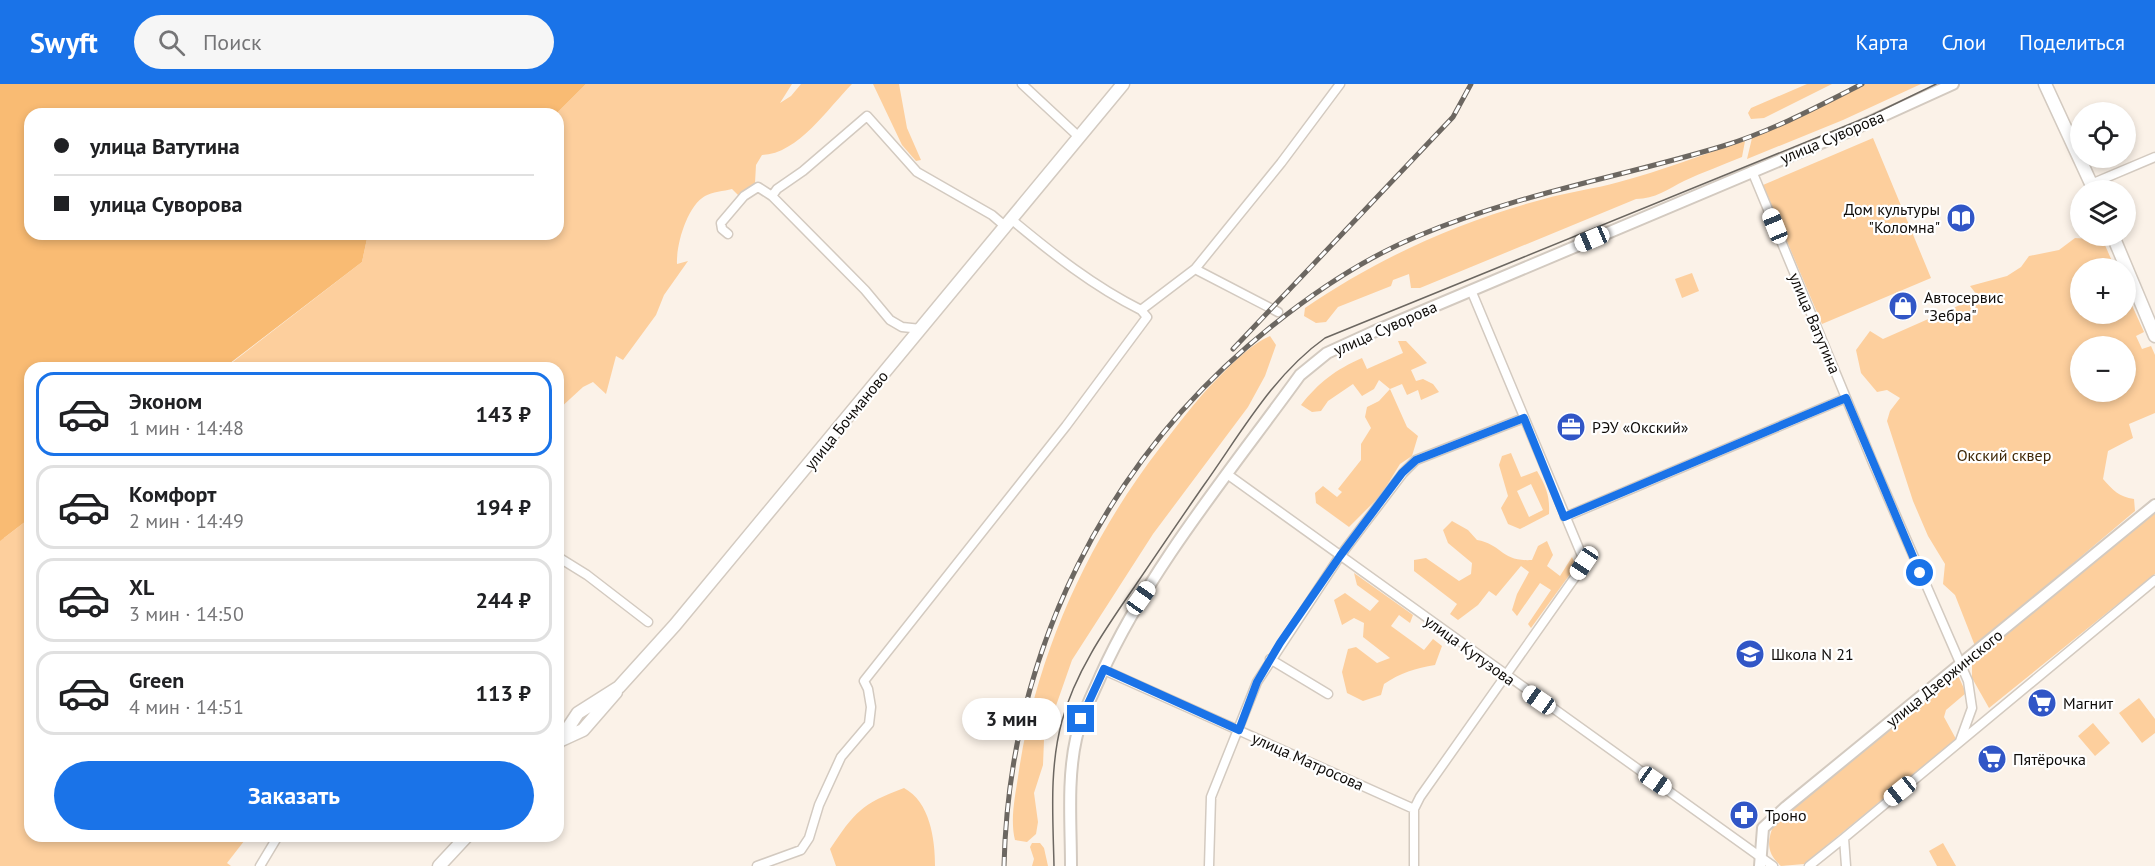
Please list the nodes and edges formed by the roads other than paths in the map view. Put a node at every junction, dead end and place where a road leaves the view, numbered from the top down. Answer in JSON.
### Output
{"nodes":[{"id":1,"x":1022,"y":84,"type":"edge"},
{"id":2,"x":1123,"y":84,"type":"edge"},
{"id":3,"x":1341,"y":84,"type":"edge"},
{"id":4,"x":1953,"y":84,"type":"edge"},
{"id":5,"x":2045,"y":84,"type":"edge"},
{"id":6,"x":1079,"y":137,"type":"junction"},
{"id":7,"x":2155,"y":157,"type":"edge"},
{"id":8,"x":1752,"y":171,"type":"junction"},
{"id":9,"x":2089,"y":180,"type":"edge"},
{"id":10,"x":2107,"y":180,"type":"edge"},
{"id":11,"x":772,"y":196,"type":"junction"},
{"id":12,"x":1009,"y":224,"type":"junction"},
{"id":13,"x":728,"y":234,"type":"dead end"},
{"id":14,"x":2117,"y":246,"type":"edge"},
{"id":15,"x":1195,"y":269,"type":"junction"},
{"id":16,"x":1471,"y":290,"type":"junction"},
{"id":17,"x":1141,"y":310,"type":"junction"},
{"id":18,"x":1278,"y":312,"type":"dead end"},
{"id":19,"x":921,"y":328,"type":"junction"},
{"id":20,"x":2155,"y":336,"type":"edge"},
{"id":21,"x":1846,"y":398,"type":"junction"},
{"id":22,"x":1524,"y":418,"type":"junction"},
{"id":23,"x":1227,"y":474,"type":"junction"},
{"id":24,"x":2155,"y":505,"type":"edge"},
{"id":25,"x":1564,"y":517,"type":"junction"},
{"id":26,"x":1340,"y":556,"type":"junction"},
{"id":27,"x":564,"y":561,"type":"edge"},
{"id":28,"x":2155,"y":580,"type":"edge"},
{"id":29,"x":648,"y":622,"type":"dead end"},
{"id":30,"x":1270,"y":660,"type":"junction"},
{"id":31,"x":1960,"y":666,"type":"junction"},
{"id":32,"x":1104,"y":669,"type":"junction"},
{"id":33,"x":1506,"y":677,"type":"junction"},
{"id":34,"x":1328,"y":694,"type":"dead end"},
{"id":35,"x":1239,"y":730,"type":"junction"},
{"id":36,"x":564,"y":738,"type":"edge"},
{"id":37,"x":1960,"y":741,"type":"junction"},
{"id":38,"x":1414,"y":809,"type":"junction"},
{"id":39,"x":1844,"y":838,"type":"junction"},
{"id":40,"x":274,"y":842,"type":"edge"},
{"id":41,"x":462,"y":842,"type":"edge"},
{"id":42,"x":1760,"y":860,"type":"edge"},
{"id":43,"x":260,"y":866,"type":"edge"},
{"id":44,"x":439,"y":866,"type":"edge"},
{"id":45,"x":757,"y":866,"type":"edge"},
{"id":46,"x":1071,"y":866,"type":"edge"},
{"id":47,"x":1209,"y":866,"type":"edge"},
{"id":48,"x":1414,"y":866,"type":"edge"},
{"id":49,"x":1773,"y":866,"type":"edge"},
{"id":50,"x":1809,"y":866,"type":"edge"},
{"id":51,"x":1846,"y":866,"type":"edge"}],
"edges":[{"from":1,"to":6,"type":"street"},
{"from":2,"to":6,"type":"main road","name":"улица Бочманово"},
{"from":3,"to":15,"type":"street"},
{"from":4,"to":8,"type":"street","name":"улица Суворова"},
{"from":5,"to":9,"type":"main road"},
{"from":6,"to":12,"type":"main road","name":"улица Бочманово"},
{"from":7,"to":10,"type":"street"},
{"from":8,"to":16,"type":"street","name":"улица Суворова"},
{"from":8,"to":21,"type":"street","name":"улица Ватутина"},
{"from":11,"to":12,"type":"street"},
{"from":11,"to":13,"type":"street"},
{"from":11,"to":19,"type":"street"},
{"from":12,"to":17,"type":"street"},
{"from":12,"to":19,"type":"main road","name":"улица Бочманово"},
{"from":14,"to":20,"type":"main road"},
{"from":15,"to":17,"type":"street"},
{"from":15,"to":18,"type":"street"},
{"from":16,"to":22,"type":"street"},
{"from":16,"to":23,"type":"street","name":"улица Суворова"},
{"from":17,"to":45,"type":"street"},
{"from":19,"to":36,"type":"main road","name":"улица Бочманово"},
{"from":21,"to":25,"type":"street"},
{"from":21,"to":31,"type":"street","name":"улица Ватутина"},
{"from":22,"to":25,"type":"street"},
{"from":22,"to":26,"type":"street"},
{"from":23,"to":26,"type":"street","name":"улица Кутузова"},
{"from":23,"to":32,"type":"street","name":"улица Суворова"},
{"from":24,"to":31,"type":"street","name":"улица Дзержинского"},
{"from":25,"to":33,"type":"street"},
{"from":26,"to":30,"type":"street"},
{"from":26,"to":33,"type":"street","name":"улица Кутузова"},
{"from":27,"to":29,"type":"street"},
{"from":28,"to":37,"type":"street"},
{"from":30,"to":34,"type":"street"},
{"from":30,"to":35,"type":"street"},
{"from":31,"to":37,"type":"street","name":"улица Ватутина"},
{"from":31,"to":42,"type":"street","name":"улица Дзержинского"},
{"from":32,"to":35,"type":"street","name":"улица Матросова"},
{"from":32,"to":46,"type":"street","name":"улица Суворова"},
{"from":33,"to":38,"type":"street"},
{"from":33,"to":42,"type":"street","name":"улица Кутузова"},
{"from":35,"to":38,"type":"street","name":"улица Матросова"},
{"from":35,"to":47,"type":"street"},
{"from":37,"to":39,"type":"street"},
{"from":38,"to":48,"type":"street"},
{"from":39,"to":50,"type":"street"},
{"from":39,"to":51,"type":"street"},
{"from":40,"to":43,"type":"street"},
{"from":41,"to":44,"type":"main road"},
{"from":42,"to":49,"type":"street","name":"улица Кутузова"}]}
